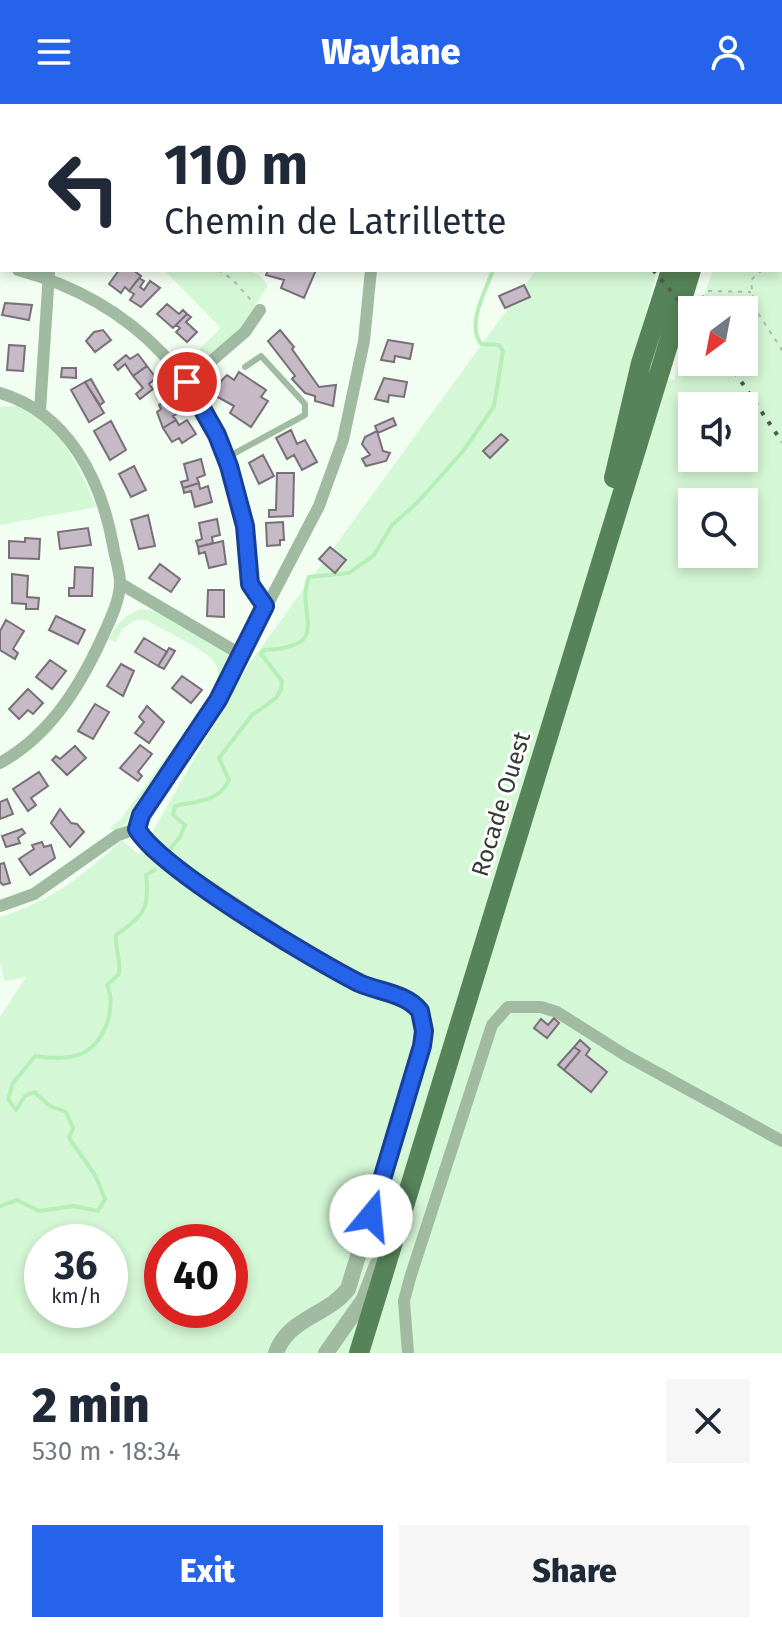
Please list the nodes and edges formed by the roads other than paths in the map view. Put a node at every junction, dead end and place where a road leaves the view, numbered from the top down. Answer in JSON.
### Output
{"nodes":[{"id":1,"x":371,"y":272,"type":"edge"},
{"id":2,"x":670,"y":272,"type":"edge"},
{"id":3,"x":690,"y":272,"type":"edge"},
{"id":4,"x":49,"y":274,"type":"edge"},
{"id":5,"x":260,"y":310,"type":"road end"},
{"id":6,"x":245,"y":367,"type":"dead end"},
{"id":7,"x":187,"y":382,"type":"junction"},
{"id":8,"x":0,"y":393,"type":"edge"},
{"id":9,"x":40,"y":410,"type":"junction"},
{"id":10,"x":226,"y":458,"type":"junction"},
{"id":11,"x":121,"y":584,"type":"junction"},
{"id":12,"x":265,"y":606,"type":"junction"},
{"id":13,"x":240,"y":654,"type":"junction"},
{"id":14,"x":0,"y":763,"type":"edge"},
{"id":15,"x":137,"y":829,"type":"junction"},
{"id":16,"x":0,"y":906,"type":"edge"},
{"id":17,"x":471,"y":992,"type":"junction"},
{"id":18,"x":782,"y":1141,"type":"edge"},
{"id":19,"x":413,"y":1183,"type":"junction"},
{"id":20,"x":276,"y":1353,"type":"edge"},
{"id":21,"x":326,"y":1353,"type":"edge"},
{"id":22,"x":359,"y":1353,"type":"edge"},
{"id":23,"x":408,"y":1353,"type":"edge"}],
"edges":[{"from":1,"to":12,"type":"street"},
{"from":2,"to":17,"type":"main road"},
{"from":3,"to":17,"type":"main road","name":"Rocade Ouest"},
{"from":4,"to":7,"type":"street"},
{"from":4,"to":9,"type":"street"},
{"from":5,"to":7,"type":"street"},
{"from":6,"to":10,"type":"lane"},
{"from":7,"to":10,"type":"street"},
{"from":8,"to":9,"type":"street"},
{"from":9,"to":11,"type":"street"},
{"from":10,"to":12,"type":"street"},
{"from":11,"to":13,"type":"street"},
{"from":11,"to":14,"type":"street"},
{"from":12,"to":13,"type":"street"},
{"from":13,"to":15,"type":"street"},
{"from":15,"to":16,"type":"street"},
{"from":15,"to":20,"type":"street"},
{"from":17,"to":19,"type":"main road","name":"Rocade Ouest"},
{"from":18,"to":23,"type":"street"},
{"from":19,"to":21,"type":"street"},
{"from":19,"to":22,"type":"main road","name":"Rocade Ouest"}]}
